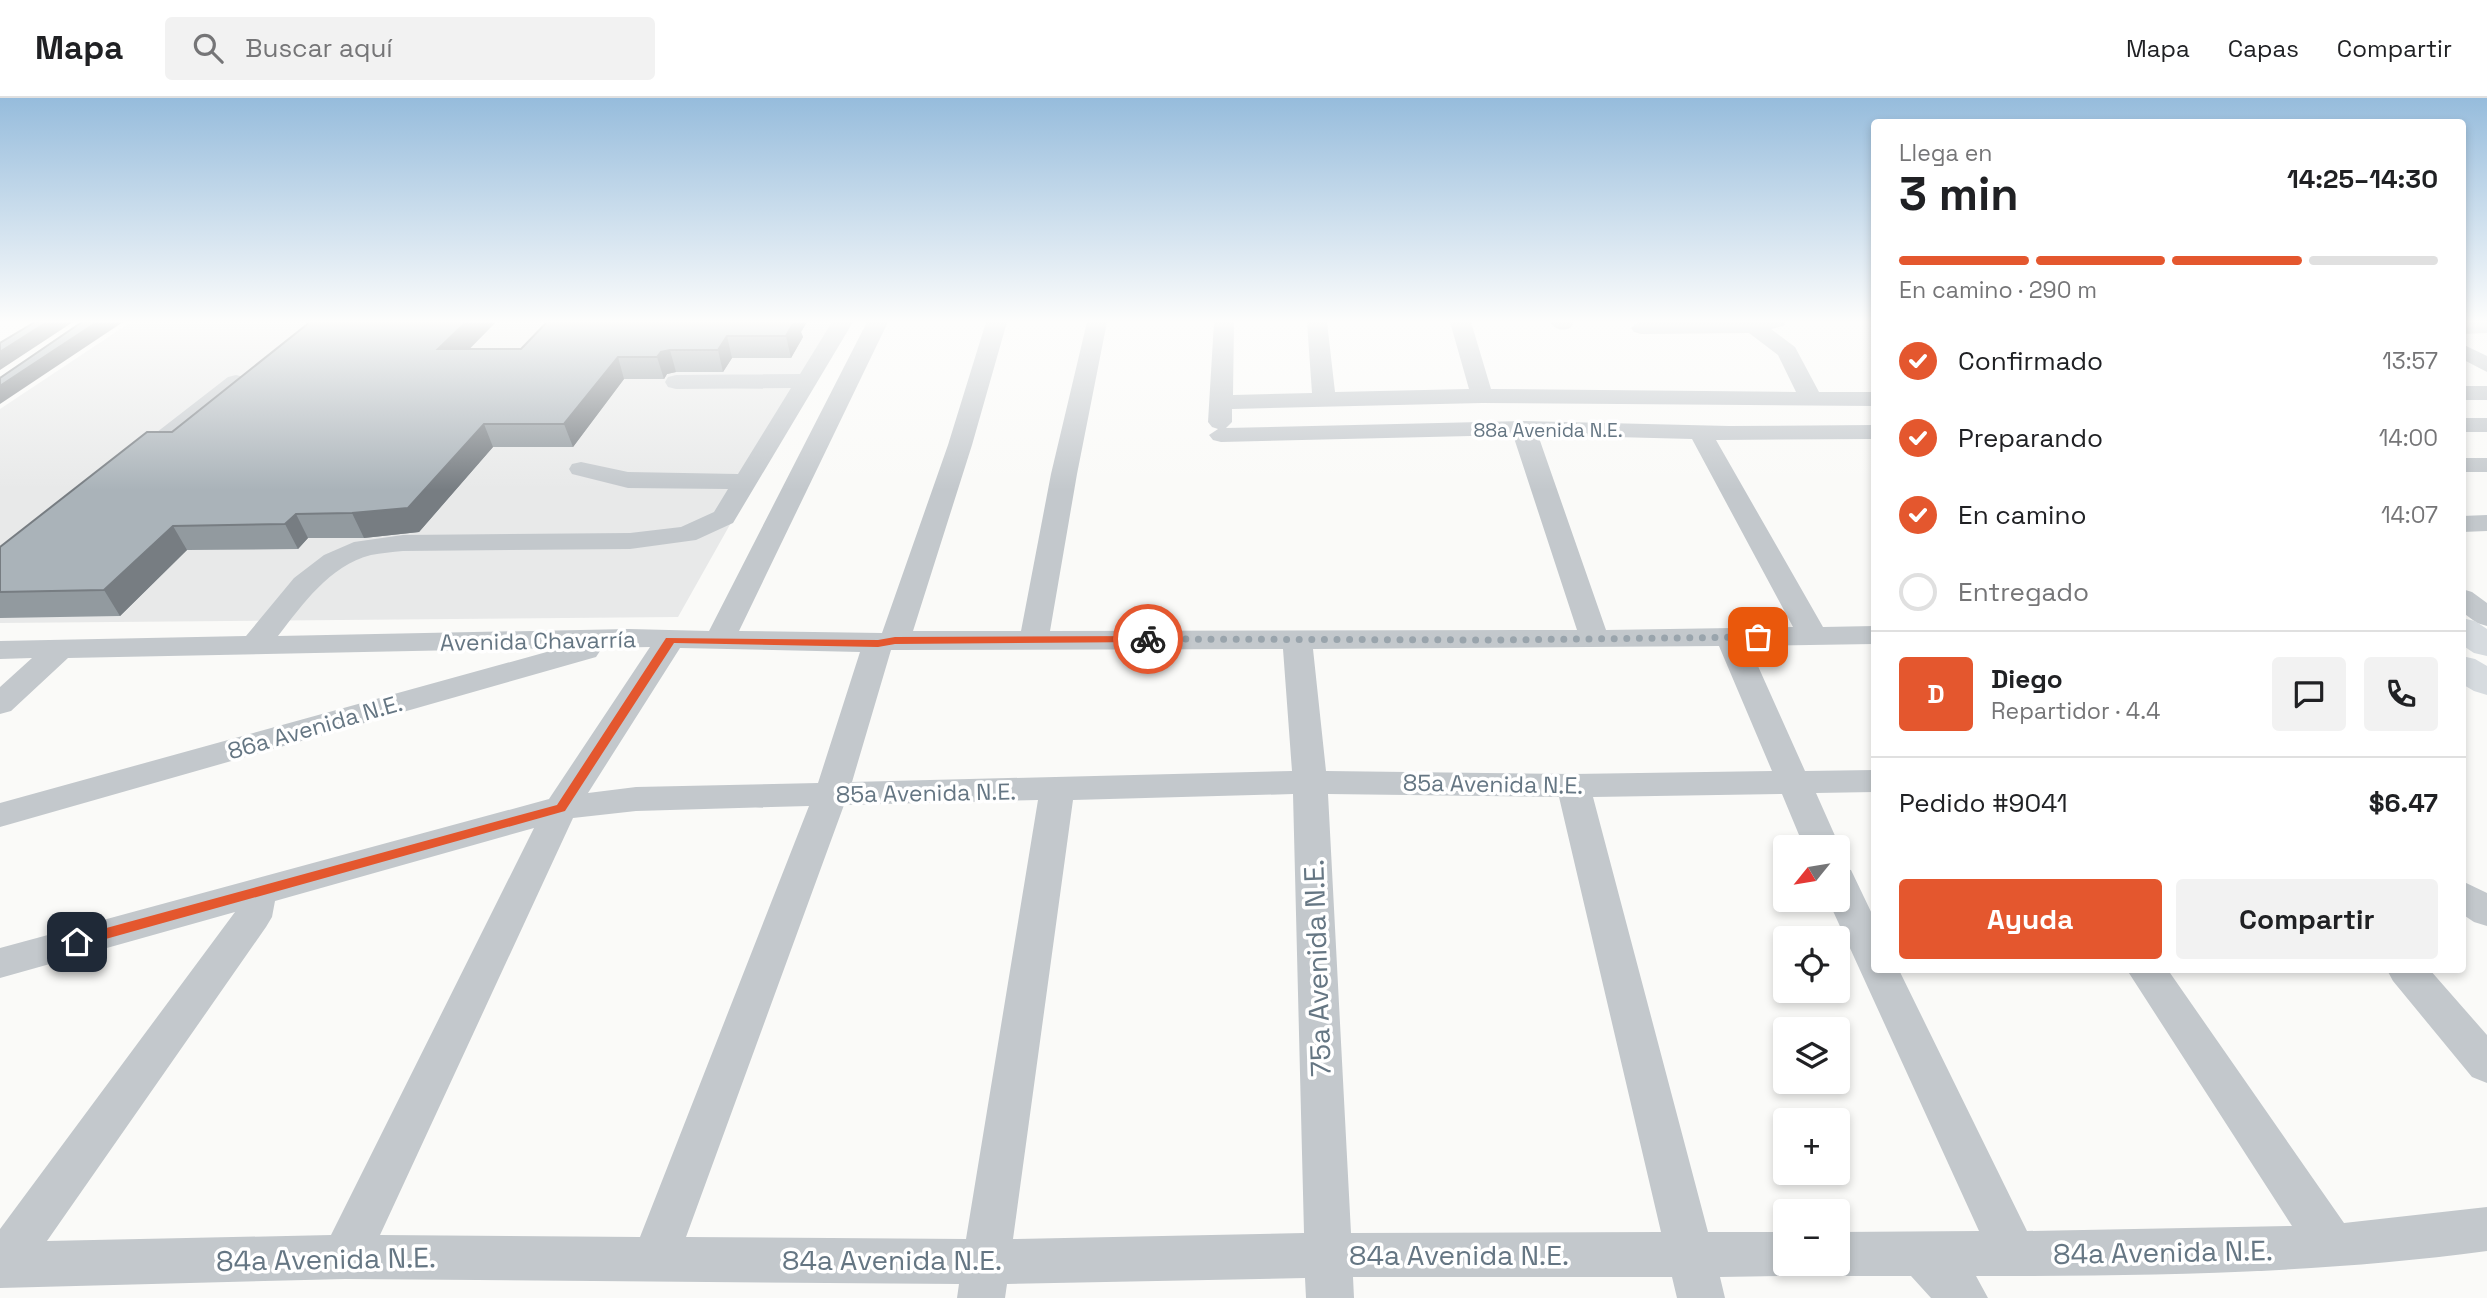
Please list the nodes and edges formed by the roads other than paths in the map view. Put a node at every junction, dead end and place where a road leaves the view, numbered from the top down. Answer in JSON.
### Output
{"nodes":[{"id":1,"x":241,"y":378,"type":"edge"},
{"id":2,"x":809,"y":378,"type":"edge"},
{"id":3,"x":850,"y":378,"type":"edge"},
{"id":4,"x":980,"y":378,"type":"edge"},
{"id":5,"x":1085,"y":378,"type":"edge"},
{"id":6,"x":1221,"y":378,"type":"edge"},
{"id":7,"x":1322,"y":378,"type":"edge"},
{"id":8,"x":1484,"y":378,"type":"edge"},
{"id":9,"x":1800,"y":378,"type":"edge"},
{"id":10,"x":807,"y":381,"type":"junction"},
{"id":11,"x":676,"y":382,"type":"dead end"},
{"id":12,"x":2466,"y":393,"type":"edge"},
{"id":13,"x":2487,"y":393,"type":"edge"},
{"id":14,"x":1492,"y":397,"type":"junction"},
{"id":15,"x":1811,"y":399,"type":"junction"},
{"id":16,"x":1871,"y":399,"type":"edge"},
{"id":17,"x":1324,"y":400,"type":"junction"},
{"id":18,"x":1220,"y":402,"type":"junction"},
{"id":19,"x":2466,"y":425,"type":"edge"},
{"id":20,"x":2487,"y":425,"type":"edge"},
{"id":21,"x":1518,"y":428,"type":"junction"},
{"id":22,"x":1700,"y":432,"type":"junction"},
{"id":23,"x":1864,"y":432,"type":"edge"},
{"id":24,"x":1871,"y":450,"type":"edge"},
{"id":25,"x":2466,"y":465,"type":"edge"},
{"id":26,"x":2487,"y":465,"type":"edge"},
{"id":27,"x":581,"y":469,"type":"dead end"},
{"id":28,"x":118,"y":475,"type":"edge"},
{"id":29,"x":745,"y":482,"type":"junction"},
{"id":30,"x":2487,"y":523,"type":"edge"},
{"id":31,"x":2466,"y":524,"type":"edge"},
{"id":32,"x":2466,"y":601,"type":"edge"},
{"id":33,"x":2487,"y":617,"type":"edge"},
{"id":34,"x":2466,"y":632,"type":"edge"},
{"id":35,"x":1871,"y":635,"type":"edge"},
{"id":36,"x":1813,"y":636,"type":"junction"},
{"id":37,"x":1730,"y":637,"type":"junction"},
{"id":38,"x":629,"y":638,"type":"junction"},
{"id":39,"x":1594,"y":638,"type":"junction"},
{"id":40,"x":1297,"y":639,"type":"junction"},
{"id":41,"x":670,"y":640,"type":"junction"},
{"id":42,"x":1034,"y":640,"type":"junction"},
{"id":43,"x":719,"y":641,"type":"junction"},
{"id":44,"x":887,"y":642,"type":"junction"},
{"id":45,"x":2487,"y":646,"type":"edge"},
{"id":46,"x":253,"y":647,"type":"junction"},
{"id":47,"x":0,"y":650,"type":"edge"},
{"id":48,"x":59,"y":650,"type":"junction"},
{"id":49,"x":2466,"y":670,"type":"edge"},
{"id":50,"x":2487,"y":683,"type":"edge"},
{"id":51,"x":0,"y":704,"type":"edge"},
{"id":52,"x":1791,"y":781,"type":"junction"},
{"id":53,"x":1871,"y":781,"type":"edge"},
{"id":54,"x":1310,"y":782,"type":"junction"},
{"id":55,"x":1573,"y":786,"type":"junction"},
{"id":56,"x":1057,"y":790,"type":"junction"},
{"id":57,"x":831,"y":795,"type":"junction"},
{"id":58,"x":561,"y":808,"type":"junction"},
{"id":59,"x":0,"y":815,"type":"edge"},
{"id":60,"x":1816,"y":835,"type":"edge"},
{"id":61,"x":258,"y":892,"type":"junction"},
{"id":62,"x":2466,"y":898,"type":"edge"},
{"id":63,"x":1850,"y":906,"type":"edge"},
{"id":64,"x":2487,"y":912,"type":"edge"},
{"id":65,"x":1871,"y":952,"type":"edge"},
{"id":66,"x":0,"y":963,"type":"edge"},
{"id":67,"x":1881,"y":973,"type":"edge"},
{"id":68,"x":2149,"y":973,"type":"edge"},
{"id":69,"x":2410,"y":973,"type":"edge"},
{"id":70,"x":2487,"y":1065,"type":"edge"},
{"id":71,"x":2487,"y":1229,"type":"edge"},
{"id":72,"x":2332,"y":1246,"type":"junction"},
{"id":73,"x":1922,"y":1253,"type":"junction"},
{"id":74,"x":1850,"y":1254,"type":"edge"},
{"id":75,"x":2014,"y":1255,"type":"junction"},
{"id":76,"x":345,"y":1257,"type":"junction"},
{"id":77,"x":1773,"y":1257,"type":"edge"},
{"id":78,"x":655,"y":1258,"type":"junction"},
{"id":79,"x":1,"y":1265,"type":"edge"},
{"id":80,"x":1329,"y":1277,"type":"edge"},
{"id":81,"x":1696,"y":1277,"type":"edge"},
{"id":82,"x":984,"y":1280,"type":"edge"},
{"id":83,"x":1964,"y":1298,"type":"edge"}],
"edges":[{"from":1,"to":28,"type":"street"},
{"from":2,"to":10,"type":"street"},
{"from":3,"to":43,"type":"street"},
{"from":4,"to":44,"type":"street"},
{"from":5,"to":42,"type":"street"},
{"from":6,"to":18,"type":"street"},
{"from":7,"to":17,"type":"street"},
{"from":8,"to":14,"type":"street"},
{"from":9,"to":15,"type":"street"},
{"from":10,"to":11,"type":"street"},
{"from":10,"to":29,"type":"street"},
{"from":12,"to":13,"type":"street"},
{"from":14,"to":15,"type":"street","name":"88a Avenida N.E."},
{"from":14,"to":17,"type":"street","name":"88a Avenida N.E."},
{"from":14,"to":21,"type":"street"},
{"from":15,"to":16,"type":"street","name":"88a Avenida N.E."},
{"from":17,"to":18,"type":"street","name":"88a Avenida N.E."},
{"from":18,"to":21,"type":"street","name":"88a Avenida N.E."},
{"from":19,"to":20,"type":"street"},
{"from":21,"to":22,"type":"street","name":"88a Avenida N.E."},
{"from":21,"to":39,"type":"street"},
{"from":22,"to":23,"type":"street","name":"88a Avenida N.E."},
{"from":22,"to":36,"type":"street"},
{"from":23,"to":24,"type":"street"},
{"from":25,"to":26,"type":"street"},
{"from":27,"to":29,"type":"street"},
{"from":29,"to":46,"type":"street"},
{"from":30,"to":31,"type":"street"},
{"from":32,"to":33,"type":"street"},
{"from":34,"to":45,"type":"main road"},
{"from":35,"to":36,"type":"street","name":"Avenida Chavarría"},
{"from":36,"to":37,"type":"street","name":"Avenida Chavarría"},
{"from":37,"to":39,"type":"street","name":"Avenida Chavarría"},
{"from":37,"to":52,"type":"street"},
{"from":38,"to":41,"type":"street","name":"Avenida Chavarría"},
{"from":38,"to":46,"type":"street","name":"Avenida Chavarría"},
{"from":38,"to":59,"type":"street","name":"86a Avenida N.E."},
{"from":39,"to":40,"type":"street","name":"Avenida Chavarría"},
{"from":40,"to":42,"type":"street","name":"Avenida Chavarría"},
{"from":40,"to":54,"type":"street","name":"75a Avenida N.E."},
{"from":41,"to":43,"type":"street","name":"Avenida Chavarría"},
{"from":41,"to":58,"type":"street"},
{"from":42,"to":44,"type":"street","name":"Avenida Chavarría"},
{"from":43,"to":44,"type":"street","name":"Avenida Chavarría"},
{"from":44,"to":57,"type":"street"},
{"from":46,"to":48,"type":"street","name":"Avenida Chavarría"},
{"from":47,"to":48,"type":"street","name":"Avenida Chavarría"},
{"from":48,"to":51,"type":"street"},
{"from":49,"to":50,"type":"main road"},
{"from":52,"to":53,"type":"street","name":"85a Avenida N.E."},
{"from":52,"to":55,"type":"street","name":"85a Avenida N.E."},
{"from":52,"to":60,"type":"street"},
{"from":54,"to":55,"type":"street","name":"85a Avenida N.E."},
{"from":54,"to":56,"type":"street","name":"85a Avenida N.E."},
{"from":54,"to":80,"type":"street","name":"75a Avenida N.E."},
{"from":55,"to":81,"type":"street"},
{"from":56,"to":57,"type":"street","name":"85a Avenida N.E."},
{"from":56,"to":82,"type":"street"},
{"from":57,"to":58,"type":"street","name":"85a Avenida N.E."},
{"from":57,"to":78,"type":"street"},
{"from":58,"to":61,"type":"street","name":"85a Avenida N.E."},
{"from":58,"to":76,"type":"street"},
{"from":61,"to":66,"type":"street","name":"85a Avenida N.E."},
{"from":61,"to":79,"type":"street"},
{"from":62,"to":64,"type":"street"},
{"from":63,"to":65,"type":"street"},
{"from":67,"to":75,"type":"street"},
{"from":68,"to":72,"type":"street"},
{"from":69,"to":70,"type":"street"},
{"from":71,"to":72,"type":"street","name":"84a Avenida N.E."},
{"from":72,"to":75,"type":"street","name":"84a Avenida N.E."},
{"from":73,"to":74,"type":"street","name":"84a Avenida N.E."},
{"from":73,"to":75,"type":"street","name":"84a Avenida N.E."},
{"from":73,"to":83,"type":"street"},
{"from":76,"to":78,"type":"street","name":"84a Avenida N.E."},
{"from":76,"to":79,"type":"street","name":"84a Avenida N.E."},
{"from":77,"to":81,"type":"street","name":"84a Avenida N.E."},
{"from":78,"to":82,"type":"street","name":"84a Avenida N.E."},
{"from":80,"to":81,"type":"street","name":"84a Avenida N.E."},
{"from":80,"to":82,"type":"street","name":"84a Avenida N.E."}]}
